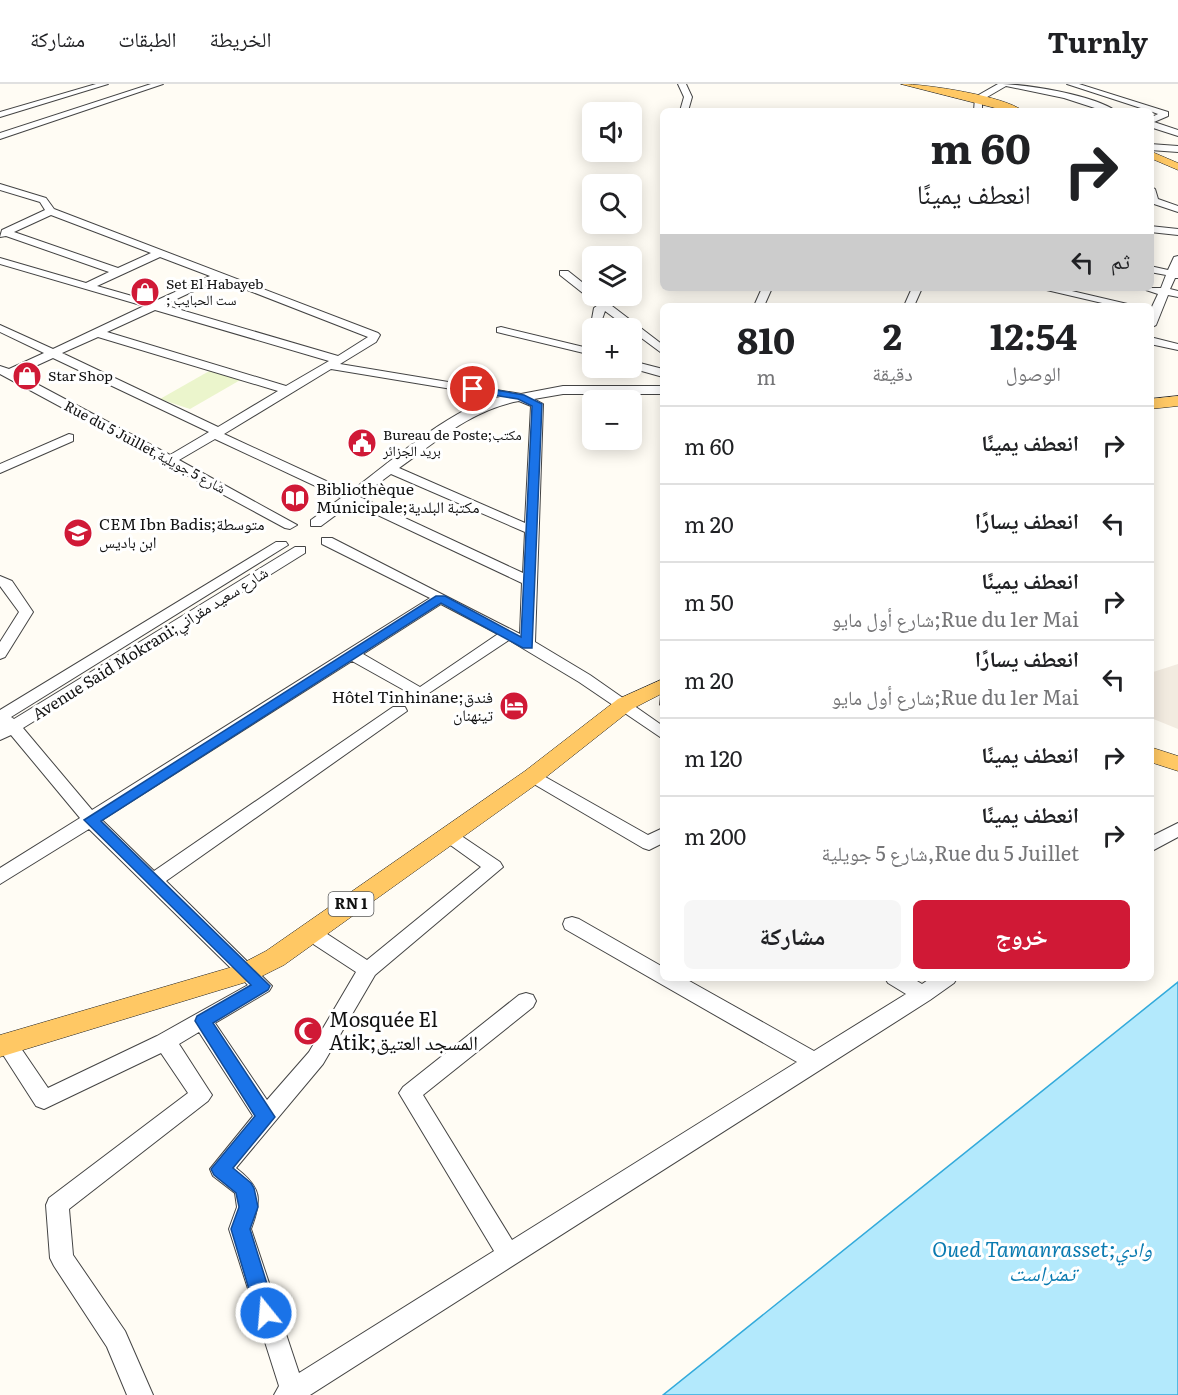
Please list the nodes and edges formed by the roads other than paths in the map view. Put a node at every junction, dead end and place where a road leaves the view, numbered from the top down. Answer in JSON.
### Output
{"nodes":[{"id":1,"x":104,"y":84,"type":"edge"},
{"id":2,"x":117,"y":84,"type":"edge"},
{"id":3,"x":159,"y":84,"type":"edge"},
{"id":4,"x":682,"y":84,"type":"edge"},
{"id":5,"x":906,"y":84,"type":"edge"},
{"id":6,"x":1005,"y":84,"type":"edge"},
{"id":7,"x":1071,"y":84,"type":"edge"},
{"id":8,"x":139,"y":91,"type":"junction"},
{"id":9,"x":978,"y":99,"type":"junction"},
{"id":10,"x":685,"y":108,"type":"edge"},
{"id":11,"x":978,"y":108,"type":"edge"},
{"id":12,"x":1008,"y":108,"type":"edge"},
{"id":13,"x":1103,"y":108,"type":"edge"},
{"id":14,"x":1146,"y":108,"type":"edge"},
{"id":15,"x":1154,"y":110,"type":"edge"},
{"id":16,"x":0,"y":115,"type":"edge"},
{"id":17,"x":1154,"y":120,"type":"edge"},
{"id":18,"x":0,"y":124,"type":"edge"},
{"id":19,"x":1154,"y":124,"type":"edge"},
{"id":20,"x":19,"y":130,"type":"junction"},
{"id":21,"x":1178,"y":133,"type":"edge"},
{"id":22,"x":0,"y":136,"type":"edge"},
{"id":23,"x":1178,"y":149,"type":"edge"},
{"id":24,"x":1159,"y":154,"type":"edge"},
{"id":25,"x":1178,"y":166,"type":"edge"},
{"id":26,"x":0,"y":187,"type":"edge"},
{"id":27,"x":1154,"y":201,"type":"edge"},
{"id":28,"x":1178,"y":209,"type":"edge"},
{"id":29,"x":50,"y":211,"type":"junction"},
{"id":30,"x":1154,"y":229,"type":"edge"},
{"id":31,"x":1178,"y":232,"type":"edge"},
{"id":32,"x":2,"y":233,"type":"edge"},
{"id":33,"x":160,"y":253,"type":"junction"},
{"id":34,"x":1178,"y":259,"type":"edge"},
{"id":35,"x":0,"y":261,"type":"edge"},
{"id":36,"x":1154,"y":270,"type":"edge"},
{"id":37,"x":118,"y":272,"type":"junction"},
{"id":38,"x":564,"y":273,"type":"dead end"},
{"id":39,"x":1174,"y":274,"type":"edge"},
{"id":40,"x":220,"y":275,"type":"junction"},
{"id":41,"x":86,"y":287,"type":"junction"},
{"id":42,"x":1154,"y":290,"type":"edge"},
{"id":43,"x":1058,"y":291,"type":"edge"},
{"id":44,"x":1163,"y":292,"type":"junction"},
{"id":45,"x":1178,"y":294,"type":"edge"},
{"id":46,"x":1116,"y":303,"type":"edge"},
{"id":47,"x":153,"y":307,"type":"junction"},
{"id":48,"x":607,"y":307,"type":"junction"},
{"id":49,"x":1154,"y":309,"type":"edge"},
{"id":50,"x":596,"y":318,"type":"edge"},
{"id":51,"x":0,"y":328,"type":"edge"},
{"id":52,"x":501,"y":330,"type":"dead end"},
{"id":53,"x":98,"y":333,"type":"junction"},
{"id":54,"x":1154,"y":341,"type":"edge"},
{"id":55,"x":1178,"y":347,"type":"edge"},
{"id":56,"x":582,"y":349,"type":"edge"},
{"id":57,"x":660,"y":349,"type":"edge"},
{"id":58,"x":54,"y":353,"type":"junction"},
{"id":59,"x":335,"y":363,"type":"junction"},
{"id":60,"x":642,"y":367,"type":"edge"},
{"id":61,"x":5,"y":371,"type":"edge"},
{"id":62,"x":660,"y":372,"type":"edge"},
{"id":63,"x":660,"y":390,"type":"edge"},
{"id":64,"x":289,"y":391,"type":"junction"},
{"id":65,"x":520,"y":397,"type":"junction"},
{"id":66,"x":1178,"y":401,"type":"edge"},
{"id":67,"x":1154,"y":404,"type":"edge"},
{"id":68,"x":217,"y":433,"type":"junction"},
{"id":69,"x":69,"y":438,"type":"dead end"},
{"id":70,"x":171,"y":460,"type":"junction"},
{"id":71,"x":0,"y":469,"type":"edge"},
{"id":72,"x":390,"y":469,"type":"junction"},
{"id":73,"x":349,"y":499,"type":"junction"},
{"id":74,"x":316,"y":523,"type":"junction"},
{"id":75,"x":290,"y":525,"type":"junction"},
{"id":76,"x":531,"y":530,"type":"junction"},
{"id":77,"x":327,"y":541,"type":"junction"},
{"id":78,"x":281,"y":545,"type":"junction"},
{"id":79,"x":300,"y":550,"type":"junction"},
{"id":80,"x":0,"y":580,"type":"edge"},
{"id":81,"x":530,"y":581,"type":"junction"},
{"id":82,"x":440,"y":598,"type":"junction"},
{"id":83,"x":507,"y":635,"type":"junction"},
{"id":84,"x":527,"y":645,"type":"junction"},
{"id":85,"x":0,"y":654,"type":"edge"},
{"id":86,"x":352,"y":654,"type":"junction"},
{"id":87,"x":660,"y":686,"type":"edge"},
{"id":88,"x":625,"y":704,"type":"junction"},
{"id":89,"x":399,"y":711,"type":"dead end"},
{"id":90,"x":3,"y":723,"type":"edge"},
{"id":91,"x":660,"y":733,"type":"edge"},
{"id":92,"x":1154,"y":755,"type":"edge"},
{"id":93,"x":1178,"y":764,"type":"edge"},
{"id":94,"x":1154,"y":769,"type":"edge"},
{"id":95,"x":533,"y":776,"type":"junction"},
{"id":96,"x":1178,"y":778,"type":"edge"},
{"id":97,"x":91,"y":820,"type":"junction"},
{"id":98,"x":1178,"y":829,"type":"edge"},
{"id":99,"x":448,"y":835,"type":"junction"},
{"id":100,"x":658,"y":843,"type":"edge"},
{"id":101,"x":1154,"y":844,"type":"edge"},
{"id":102,"x":0,"y":877,"type":"edge"},
{"id":103,"x":154,"y":880,"type":"junction"},
{"id":104,"x":572,"y":924,"type":"dead end"},
{"id":105,"x":311,"y":933,"type":"junction"},
{"id":106,"x":368,"y":970,"type":"junction"},
{"id":107,"x":248,"y":972,"type":"junction"},
{"id":108,"x":660,"y":974,"type":"edge"},
{"id":109,"x":672,"y":981,"type":"edge"},
{"id":110,"x":901,"y":981,"type":"edge"},
{"id":111,"x":942,"y":981,"type":"edge"},
{"id":112,"x":923,"y":993,"type":"junction"},
{"id":113,"x":525,"y":1001,"type":"dead end"},
{"id":114,"x":203,"y":1021,"type":"junction"},
{"id":115,"x":164,"y":1042,"type":"junction"},
{"id":116,"x":3,"y":1045,"type":"edge"},
{"id":117,"x":815,"y":1062,"type":"junction"},
{"id":118,"x":266,"y":1117,"type":"junction"},
{"id":119,"x":509,"y":1255,"type":"junction"},
{"id":120,"x":290,"y":1393,"type":"edge"},
{"id":121,"x":140,"y":1395,"type":"edge"}],
"edges":[{"from":1,"to":16,"type":"street"},
{"from":2,"to":8,"type":"street"},
{"from":3,"to":8,"type":"street"},
{"from":4,"to":10,"type":"street"},
{"from":5,"to":9,"type":"main road"},
{"from":6,"to":9,"type":"street"},
{"from":6,"to":13,"type":"street"},
{"from":7,"to":14,"type":"street"},
{"from":8,"to":20,"type":"street"},
{"from":9,"to":11,"type":"street"},
{"from":9,"to":12,"type":"main road"},
{"from":15,"to":17,"type":"street"},
{"from":18,"to":20,"type":"street"},
{"from":19,"to":21,"type":"street"},
{"from":20,"to":22,"type":"street"},
{"from":23,"to":24,"type":"street"},
{"from":24,"to":25,"type":"main road"},
{"from":26,"to":29,"type":"street"},
{"from":27,"to":28,"type":"street"},
{"from":29,"to":32,"type":"street"},
{"from":29,"to":33,"type":"street"},
{"from":30,"to":31,"type":"street"},
{"from":32,"to":37,"type":"street"},
{"from":33,"to":37,"type":"street"},
{"from":33,"to":40,"type":"street"},
{"from":34,"to":39,"type":"street"},
{"from":35,"to":41,"type":"street"},
{"from":36,"to":39,"type":"street"},
{"from":37,"to":41,"type":"street"},
{"from":38,"to":48,"type":"street"},
{"from":39,"to":44,"type":"street"},
{"from":40,"to":47,"type":"street"},
{"from":40,"to":59,"type":"street"},
{"from":41,"to":47,"type":"street"},
{"from":42,"to":44,"type":"street"},
{"from":43,"to":46,"type":"street"},
{"from":44,"to":45,"type":"street"},
{"from":44,"to":49,"type":"street"},
{"from":47,"to":53,"type":"street"},
{"from":47,"to":59,"type":"street"},
{"from":48,"to":50,"type":"street"},
{"from":48,"to":57,"type":"street"},
{"from":51,"to":58,"type":"street"},
{"from":52,"to":56,"type":"street"},
{"from":53,"to":58,"type":"street"},
{"from":53,"to":64,"type":"street"},
{"from":54,"to":55,"type":"street"},
{"from":58,"to":61,"type":"street"},
{"from":58,"to":68,"type":"street"},
{"from":59,"to":64,"type":"street"},
{"from":59,"to":65,"type":"street"},
{"from":60,"to":62,"type":"street"},
{"from":61,"to":70,"type":"street","name":"Rue du 5 Juillet,شارع 5 جويلية"},
{"from":63,"to":65,"type":"street"},
{"from":64,"to":68,"type":"street"},
{"from":65,"to":72,"type":"street"},
{"from":65,"to":76,"type":"street"},
{"from":66,"to":67,"type":"main road"},
{"from":68,"to":70,"type":"street"},
{"from":68,"to":73,"type":"street"},
{"from":69,"to":71,"type":"street"},
{"from":70,"to":75,"type":"street","name":"Rue du 5 Juillet,شارع 5 جويلية"},
{"from":72,"to":73,"type":"street"},
{"from":72,"to":76,"type":"street"},
{"from":73,"to":74,"type":"street"},
{"from":73,"to":81,"type":"street"},
{"from":74,"to":75,"type":"street"},
{"from":74,"to":77,"type":"street"},
{"from":75,"to":78,"type":"street"},
{"from":76,"to":81,"type":"street"},
{"from":77,"to":79,"type":"street","name":"Avenue Said Mokrani;شارع سعيد مقراني"},
{"from":77,"to":82,"type":"street"},
{"from":78,"to":79,"type":"street"},
{"from":78,"to":90,"type":"street","name":"Avenue Said Mokrani;شارع سعيد مقراني"},
{"from":79,"to":90,"type":"street","name":"Avenue Said Mokrani;شارع سعيد مقراني"},
{"from":80,"to":85,"type":"street"},
{"from":81,"to":84,"type":"street"},
{"from":82,"to":83,"type":"street"},
{"from":82,"to":86,"type":"street"},
{"from":83,"to":84,"type":"street"},
{"from":83,"to":86,"type":"street"},
{"from":84,"to":88,"type":"street"},
{"from":86,"to":97,"type":"street"},
{"from":87,"to":88,"type":"main road","number":"RN 1"},
{"from":88,"to":91,"type":"street"},
{"from":88,"to":95,"type":"main road","number":"RN 1"},
{"from":89,"to":103,"type":"street"},
{"from":90,"to":97,"type":"street"},
{"from":92,"to":93,"type":"main road"},
{"from":94,"to":96,"type":"main road"},
{"from":95,"to":99,"type":"main road","number":"RN 1"},
{"from":95,"to":100,"type":"street"},
{"from":97,"to":102,"type":"street"},
{"from":97,"to":103,"type":"street"},
{"from":98,"to":101,"type":"street"},
{"from":99,"to":105,"type":"main road","number":"RN 1"},
{"from":99,"to":106,"type":"street"},
{"from":103,"to":107,"type":"street"},
{"from":104,"to":108,"type":"street"},
{"from":105,"to":106,"type":"street"},
{"from":105,"to":107,"type":"main road","number":"RN 1"},
{"from":106,"to":118,"type":"street"},
{"from":107,"to":114,"type":"street"},
{"from":107,"to":116,"type":"main road","number":"RN 1"},
{"from":109,"to":117,"type":"street"},
{"from":110,"to":112,"type":"street"},
{"from":111,"to":112,"type":"street"},
{"from":112,"to":117,"type":"street"},
{"from":113,"to":119,"type":"street"},
{"from":114,"to":115,"type":"street"},
{"from":114,"to":118,"type":"street"},
{"from":115,"to":116,"type":"street"},
{"from":115,"to":121,"type":"street"},
{"from":117,"to":119,"type":"street"},
{"from":118,"to":120,"type":"street"},
{"from":119,"to":120,"type":"street"}]}
